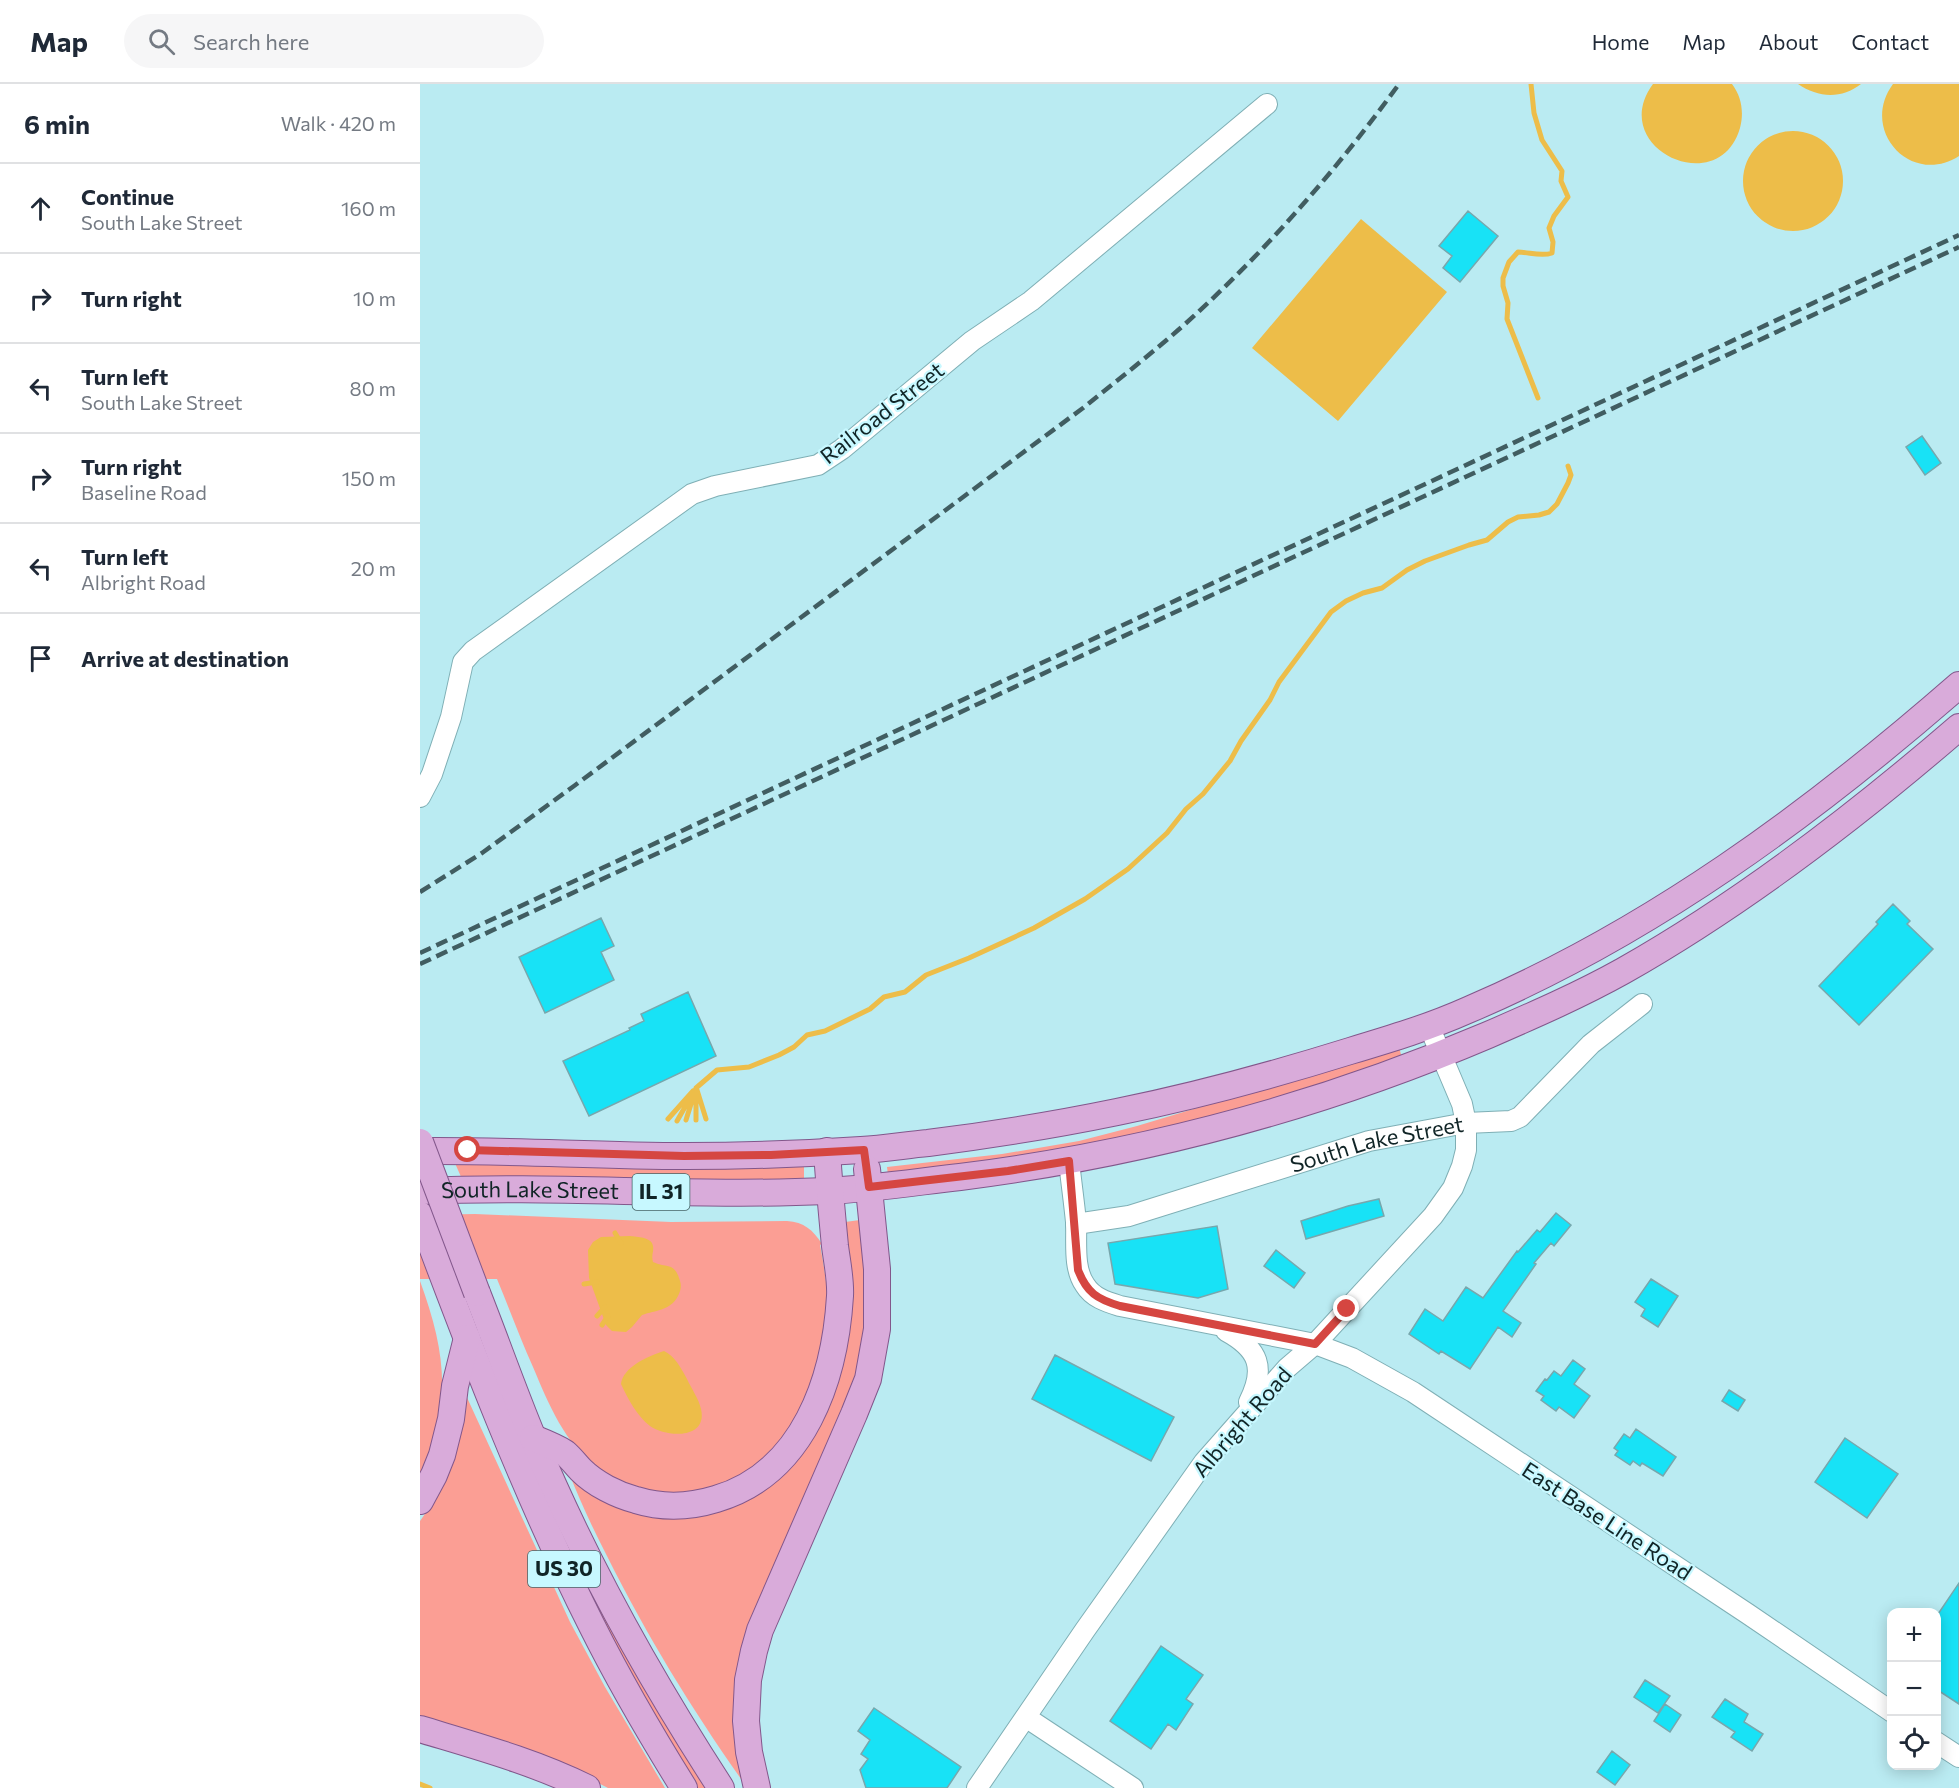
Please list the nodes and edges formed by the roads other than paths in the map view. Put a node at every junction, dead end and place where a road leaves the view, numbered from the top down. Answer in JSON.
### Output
{"nodes":[{"id":1,"x":1267,"y":104,"type":"dead end"},
{"id":2,"x":1959,"y":685,"type":"edge"},
{"id":3,"x":1959,"y":727,"type":"edge"},
{"id":4,"x":420,"y":797,"type":"edge"},
{"id":5,"x":1642,"y":1004,"type":"dead end"},
{"id":6,"x":1429,"y":1026,"type":"junction"},
{"id":7,"x":1441,"y":1054,"type":"junction"},
{"id":8,"x":1466,"y":1123,"type":"junction"},
{"id":9,"x":420,"y":1142,"type":"edge"},
{"id":10,"x":864,"y":1150,"type":"junction"},
{"id":11,"x":420,"y":1151,"type":"edge"},
{"id":12,"x":827,"y":1151,"type":"junction"},
{"id":13,"x":1069,"y":1161,"type":"junction"},
{"id":14,"x":869,"y":1187,"type":"junction"},
{"id":15,"x":420,"y":1191,"type":"edge"},
{"id":16,"x":829,"y":1191,"type":"junction"},
{"id":17,"x":420,"y":1215,"type":"edge"},
{"id":18,"x":1076,"y":1224,"type":"junction"},
{"id":19,"x":1213,"y":1324,"type":"junction"},
{"id":20,"x":467,"y":1338,"type":"junction"},
{"id":21,"x":1315,"y":1344,"type":"junction"},
{"id":22,"x":1243,"y":1415,"type":"junction"},
{"id":23,"x":533,"y":1437,"type":"junction"},
{"id":24,"x":420,"y":1501,"type":"edge"},
{"id":25,"x":1887,"y":1709,"type":"edge"},
{"id":26,"x":1027,"y":1718,"type":"junction"},
{"id":27,"x":420,"y":1729,"type":"edge"},
{"id":28,"x":1941,"y":1745,"type":"edge"},
{"id":29,"x":1959,"y":1757,"type":"edge"},
{"id":30,"x":587,"y":1788,"type":"edge"},
{"id":31,"x":684,"y":1788,"type":"edge"},
{"id":32,"x":721,"y":1788,"type":"edge"},
{"id":33,"x":757,"y":1788,"type":"edge"},
{"id":34,"x":977,"y":1788,"type":"edge"},
{"id":35,"x":1133,"y":1788,"type":"edge"}],
"edges":[{"from":1,"to":4,"type":"street","name":"Railroad Street"},
{"from":2,"to":6,"type":"main road","number":"IL 31"},
{"from":3,"to":7,"type":"main road","number":"IL 31"},
{"from":5,"to":8,"type":"street","name":"South Lake Street"},
{"from":6,"to":7,"type":"street","name":"Albright Road"},
{"from":6,"to":10,"type":"main road","name":"South Lake Street","number":"IL 31"},
{"from":7,"to":8,"type":"street","name":"Albright Road"},
{"from":7,"to":13,"type":"main road","number":"IL 31"},
{"from":8,"to":18,"type":"street","name":"South Lake Street"},
{"from":8,"to":21,"type":"street","name":"Albright Road"},
{"from":9,"to":23,"type":"main road","number":"US 30","bridge":true},
{"from":10,"to":12,"type":"main road","name":"South Lake Street","number":"IL 31"},
{"from":10,"to":14,"type":"main road"},
{"from":11,"to":12,"type":"main road","name":"South Lake Street","number":"IL 31"},
{"from":12,"to":16,"type":"main road"},
{"from":13,"to":14,"type":"main road","name":"South Lake Street","number":"IL 31"},
{"from":13,"to":18,"type":"street","name":"East Base Line Road"},
{"from":14,"to":16,"type":"main road","name":"South Lake Street","number":"IL 31"},
{"from":14,"to":33,"type":"main road"},
{"from":15,"to":16,"type":"main road","name":"South Lake Street","number":"IL 31"},
{"from":16,"to":23,"type":"main road"},
{"from":17,"to":20,"type":"main road","number":"US 30"},
{"from":18,"to":19,"type":"street","name":"East Base Line Road"},
{"from":19,"to":21,"type":"street","name":"East Base Line Road"},
{"from":19,"to":22,"type":"street"},
{"from":20,"to":24,"type":"main road"},
{"from":20,"to":31,"type":"main road","number":"US 30"},
{"from":21,"to":22,"type":"street","name":"Albright Road"},
{"from":21,"to":25,"type":"street","name":"East Base Line Road"},
{"from":22,"to":26,"type":"street","name":"Albright Road"},
{"from":23,"to":32,"type":"main road","number":"US 30"},
{"from":26,"to":34,"type":"street","name":"Albright Road"},
{"from":26,"to":35,"type":"street"},
{"from":27,"to":30,"type":"main road"},
{"from":28,"to":29,"type":"street"}]}
